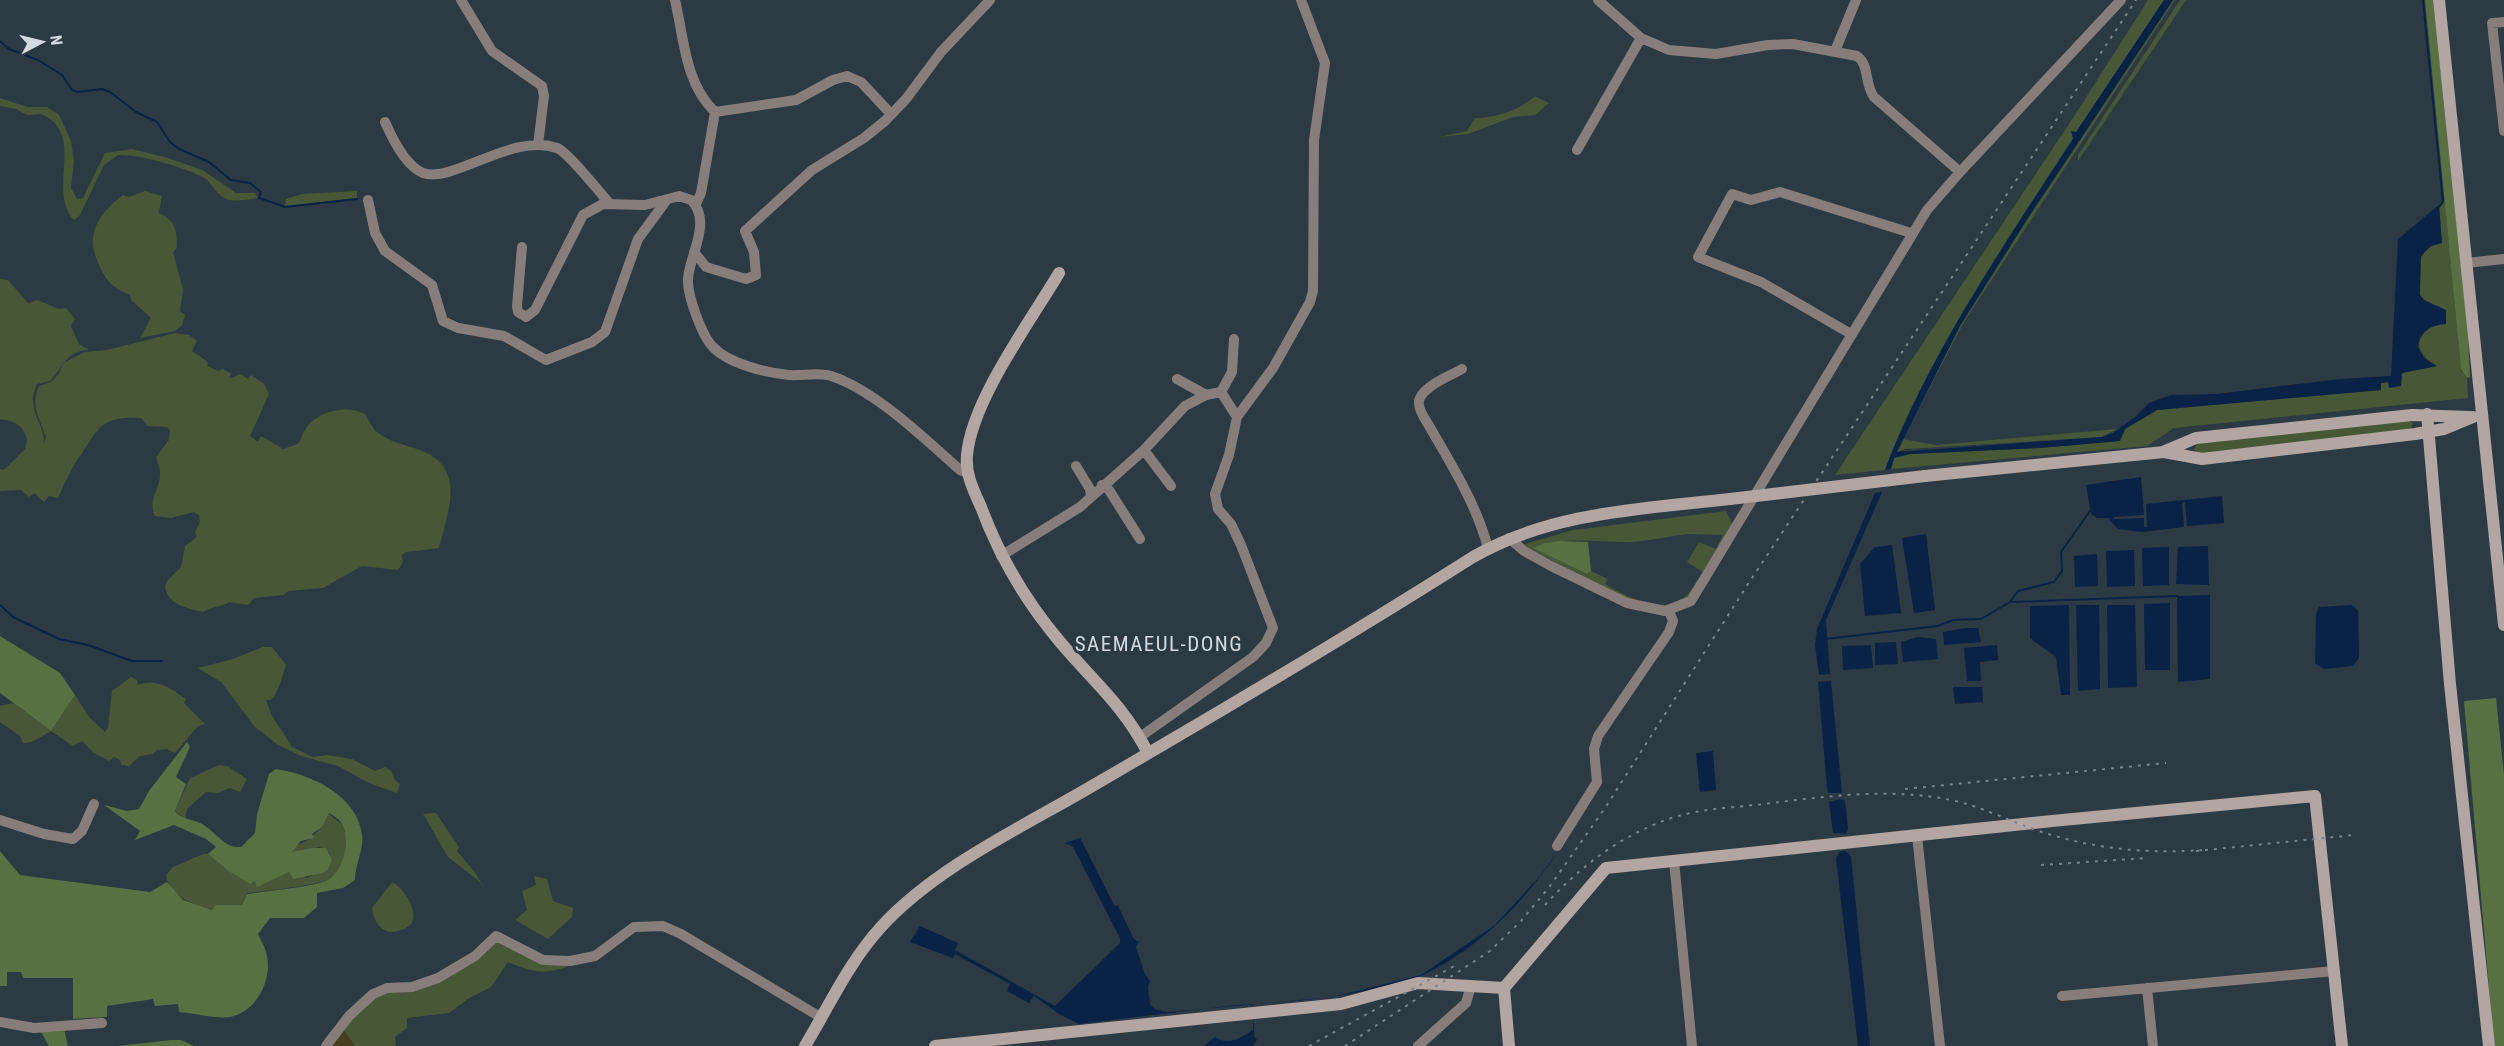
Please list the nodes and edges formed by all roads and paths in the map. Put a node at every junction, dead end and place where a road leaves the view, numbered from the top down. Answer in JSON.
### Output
{"nodes":[{"id":1,"x":461,"y":0,"type":"edge"},
{"id":2,"x":675,"y":0,"type":"edge"},
{"id":3,"x":990,"y":0,"type":"edge"},
{"id":4,"x":1301,"y":0,"type":"edge"},
{"id":5,"x":1598,"y":0,"type":"edge"},
{"id":6,"x":1856,"y":0,"type":"edge"},
{"id":7,"x":2121,"y":0,"type":"edge"},
{"id":8,"x":2439,"y":0,"type":"edge"},
{"id":9,"x":2504,"y":22,"type":"edge"},
{"id":10,"x":1641,"y":38,"type":"junction"},
{"id":11,"x":1835,"y":51,"type":"junction"},
{"id":12,"x":715,"y":112,"type":"junction"},
{"id":13,"x":891,"y":114,"type":"junction"},
{"id":14,"x":385,"y":123,"type":"dead end"},
{"id":15,"x":2504,"y":131,"type":"edge"},
{"id":16,"x":538,"y":146,"type":"junction"},
{"id":17,"x":1577,"y":150,"type":"dead end"},
{"id":18,"x":1960,"y":172,"type":"junction"},
{"id":19,"x":668,"y":198,"type":"junction"},
{"id":20,"x":368,"y":200,"type":"dead end"},
{"id":21,"x":610,"y":204,"type":"junction"},
{"id":22,"x":696,"y":204,"type":"junction"},
{"id":23,"x":1911,"y":233,"type":"junction"},
{"id":24,"x":522,"y":247,"type":"dead end"},
{"id":25,"x":694,"y":252,"type":"junction"},
{"id":26,"x":2504,"y":259,"type":"edge"},
{"id":27,"x":2466,"y":263,"type":"junction"},
{"id":28,"x":1059,"y":273,"type":"dead end"},
{"id":29,"x":1851,"y":334,"type":"junction"},
{"id":30,"x":1234,"y":339,"type":"dead end"},
{"id":31,"x":1462,"y":369,"type":"dead end"},
{"id":32,"x":1176,"y":379,"type":"dead end"},
{"id":33,"x":1221,"y":392,"type":"junction"},
{"id":34,"x":1206,"y":394,"type":"junction"},
{"id":35,"x":2427,"y":414,"type":"junction"},
{"id":36,"x":1237,"y":417,"type":"junction"},
{"id":37,"x":2478,"y":417,"type":"junction"},
{"id":38,"x":2428,"y":432,"type":"junction"},
{"id":39,"x":1144,"y":450,"type":"junction"},
{"id":40,"x":2164,"y":452,"type":"junction"},
{"id":41,"x":1076,"y":466,"type":"dead end"},
{"id":42,"x":968,"y":473,"type":"junction"},
{"id":43,"x":1102,"y":485,"type":"junction"},
{"id":44,"x":1171,"y":486,"type":"dead end"},
{"id":45,"x":1091,"y":496,"type":"junction"},
{"id":46,"x":1509,"y":538,"type":"junction"},
{"id":47,"x":1140,"y":539,"type":"dead end"},
{"id":48,"x":1488,"y":548,"type":"junction"},
{"id":49,"x":1000,"y":556,"type":"junction"},
{"id":50,"x":1669,"y":610,"type":"junction"},
{"id":51,"x":2504,"y":625,"type":"edge"},
{"id":52,"x":1140,"y":737,"type":"junction"},
{"id":53,"x":1148,"y":753,"type":"junction"},
{"id":54,"x":94,"y":804,"type":"dead end"},
{"id":55,"x":0,"y":819,"type":"edge"},
{"id":56,"x":1917,"y":836,"type":"junction"},
{"id":57,"x":1557,"y":846,"type":"dead end"},
{"id":58,"x":1674,"y":861,"type":"junction"},
{"id":59,"x":2334,"y":971,"type":"junction"},
{"id":60,"x":1471,"y":986,"type":"junction"},
{"id":61,"x":1504,"y":988,"type":"junction"},
{"id":62,"x":2147,"y":988,"type":"junction"},
{"id":63,"x":2062,"y":996,"type":"dead end"},
{"id":64,"x":822,"y":1018,"type":"junction"},
{"id":65,"x":0,"y":1022,"type":"edge"},
{"id":66,"x":102,"y":1023,"type":"dead end"},
{"id":67,"x":326,"y":1046,"type":"edge"},
{"id":68,"x":805,"y":1046,"type":"edge"},
{"id":69,"x":935,"y":1046,"type":"edge"},
{"id":70,"x":1418,"y":1046,"type":"edge"},
{"id":71,"x":1509,"y":1046,"type":"edge"},
{"id":72,"x":1692,"y":1046,"type":"edge"},
{"id":73,"x":1940,"y":1046,"type":"edge"},
{"id":74,"x":2153,"y":1046,"type":"edge"},
{"id":75,"x":2342,"y":1046,"type":"edge"},
{"id":76,"x":2489,"y":1046,"type":"edge"}],
"edges":[{"from":1,"to":16,"type":"street"},
{"from":2,"to":12,"type":"street"},
{"from":3,"to":13,"type":"street"},
{"from":4,"to":36,"type":"street"},
{"from":5,"to":10,"type":"street"},
{"from":6,"to":11,"type":"street"},
{"from":7,"to":18,"type":"street"},
{"from":8,"to":27,"type":"street"},
{"from":9,"to":15,"type":"street"},
{"from":10,"to":11,"type":"street"},
{"from":10,"to":17,"type":"street"},
{"from":11,"to":18,"type":"street"},
{"from":12,"to":13,"type":"street"},
{"from":12,"to":22,"type":"street"},
{"from":13,"to":25,"type":"street"},
{"from":14,"to":16,"type":"street"},
{"from":16,"to":21,"type":"street"},
{"from":18,"to":23,"type":"street"},
{"from":19,"to":20,"type":"street"},
{"from":19,"to":21,"type":"street"},
{"from":19,"to":22,"type":"street"},
{"from":21,"to":24,"type":"street"},
{"from":22,"to":25,"type":"street"},
{"from":23,"to":29,"type":"street"},
{"from":23,"to":29,"type":"street"},
{"from":25,"to":42,"type":"street"},
{"from":26,"to":27,"type":"street"},
{"from":27,"to":37,"type":"street"},
{"from":28,"to":42,"type":"street"},
{"from":29,"to":50,"type":"street"},
{"from":30,"to":33,"type":"street"},
{"from":31,"to":48,"type":"street"},
{"from":32,"to":34,"type":"street"},
{"from":33,"to":34,"type":"street"},
{"from":33,"to":36,"type":"street"},
{"from":34,"to":39,"type":"street"},
{"from":35,"to":37,"type":"street"},
{"from":35,"to":38,"type":"street"},
{"from":35,"to":40,"type":"street"},
{"from":36,"to":52,"type":"street"},
{"from":37,"to":38,"type":"street"},
{"from":37,"to":51,"type":"street"},
{"from":38,"to":40,"type":"street"},
{"from":38,"to":76,"type":"street"},
{"from":39,"to":43,"type":"street"},
{"from":39,"to":44,"type":"street"},
{"from":40,"to":46,"type":"street","bridge":true},
{"from":41,"to":45,"type":"street"},
{"from":42,"to":49,"type":"street"},
{"from":43,"to":45,"type":"street"},
{"from":43,"to":47,"type":"street"},
{"from":45,"to":49,"type":"street"},
{"from":46,"to":48,"type":"street"},
{"from":46,"to":50,"type":"street"},
{"from":48,"to":53,"type":"street"},
{"from":49,"to":52,"type":"street"},
{"from":50,"to":57,"type":"street"},
{"from":52,"to":53,"type":"street"},
{"from":53,"to":64,"type":"street"},
{"from":54,"to":55,"type":"street"},
{"from":56,"to":58,"type":"street"},
{"from":56,"to":59,"type":"street"},
{"from":56,"to":73,"type":"street"},
{"from":58,"to":61,"type":"street"},
{"from":58,"to":72,"type":"street"},
{"from":59,"to":62,"type":"street"},
{"from":59,"to":75,"type":"street"},
{"from":60,"to":61,"type":"street"},
{"from":60,"to":69,"type":"street"},
{"from":60,"to":70,"type":"street"},
{"from":61,"to":71,"type":"street"},
{"from":62,"to":63,"type":"street"},
{"from":62,"to":74,"type":"street"},
{"from":64,"to":67,"type":"street"},
{"from":64,"to":68,"type":"street"},
{"from":65,"to":66,"type":"street"}]}
